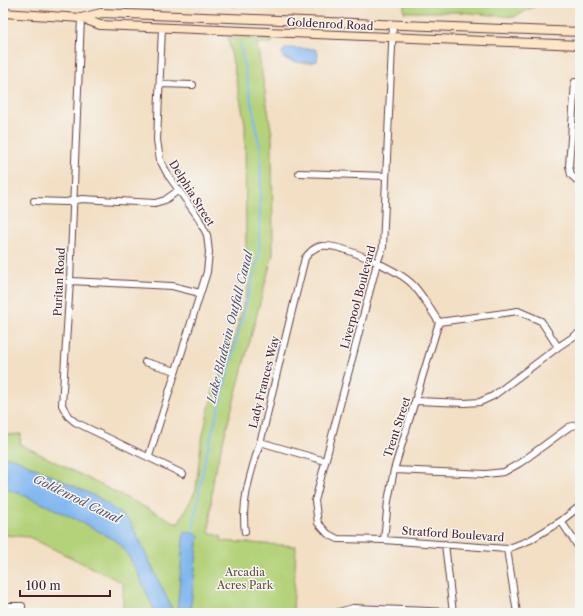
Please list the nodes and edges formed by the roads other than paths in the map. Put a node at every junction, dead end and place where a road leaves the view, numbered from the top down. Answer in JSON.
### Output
{"nodes":[{"id":1,"x":4,"y":14,"type":"edge"},
{"id":2,"x":80,"y":18,"type":"junction"},
{"id":3,"x":280,"y":20,"type":"junction"},
{"id":4,"x":393,"y":24,"type":"junction"},
{"id":5,"x":162,"y":28,"type":"junction"},
{"id":6,"x":249,"y":31,"type":"junction"},
{"id":7,"x":580,"y":32,"type":"edge"},
{"id":8,"x":392,"y":37,"type":"junction"},
{"id":9,"x":580,"y":44,"type":"edge"},
{"id":10,"x":575,"y":82,"type":"dead end"},
{"id":11,"x":160,"y":84,"type":"junction"},
{"id":12,"x":193,"y":85,"type":"dead end"},
{"id":13,"x":299,"y":173,"type":"dead end"},
{"id":14,"x":386,"y":176,"type":"junction"},
{"id":15,"x":580,"y":183,"type":"edge"},
{"id":16,"x":179,"y":190,"type":"junction"},
{"id":17,"x":34,"y":201,"type":"dead end"},
{"id":18,"x":73,"y":201,"type":"junction"},
{"id":19,"x":377,"y":263,"type":"junction"},
{"id":20,"x":70,"y":281,"type":"junction"},
{"id":21,"x":200,"y":293,"type":"junction"},
{"id":22,"x":439,"y":322,"type":"junction"},
{"id":23,"x":579,"y":333,"type":"edge"},
{"id":24,"x":558,"y":347,"type":"junction"},
{"id":25,"x":145,"y":362,"type":"dead end"},
{"id":26,"x":176,"y":371,"type":"junction"},
{"id":27,"x":417,"y":400,"type":"junction"},
{"id":28,"x":580,"y":424,"type":"edge"},
{"id":29,"x":260,"y":442,"type":"junction"},
{"id":30,"x":149,"y":456,"type":"junction"},
{"id":31,"x":325,"y":461,"type":"junction"},
{"id":32,"x":394,"y":470,"type":"junction"},
{"id":33,"x":183,"y":474,"type":"dead end"},
{"id":34,"x":580,"y":506,"type":"edge"},
{"id":35,"x":561,"y":521,"type":"junction"},
{"id":36,"x":318,"y":523,"type":"joint"},
{"id":37,"x":245,"y":532,"type":"dead end"},
{"id":38,"x":384,"y":540,"type":"junction"},
{"id":39,"x":445,"y":544,"type":"junction"},
{"id":40,"x":507,"y":548,"type":"junction"},
{"id":41,"x":580,"y":554,"type":"edge"},
{"id":42,"x":3,"y":606,"type":"edge"},
{"id":43,"x":22,"y":610,"type":"edge"},
{"id":44,"x":335,"y":613,"type":"edge"},
{"id":45,"x":453,"y":613,"type":"edge"},
{"id":46,"x":517,"y":613,"type":"edge"}],
"edges":[{"from":1,"to":2,"type":"main road","name":"Goldenrod Road"},
{"from":2,"to":3,"type":"main road","name":"Goldenrod Road"},
{"from":2,"to":5,"type":"main road","name":"Goldenrod Road"},
{"from":2,"to":18,"type":"street","name":"Puritan Road"},
{"from":3,"to":4,"type":"main road","name":"Goldenrod Road"},
{"from":3,"to":6,"type":"main road"},
{"from":4,"to":7,"type":"main road","name":"Goldenrod Road"},
{"from":4,"to":8,"type":"street","name":"Liverpool Boulevard"},
{"from":5,"to":6,"type":"main road","name":"Goldenrod Road"},
{"from":5,"to":11,"type":"street","name":"Delphia Street"},
{"from":6,"to":8,"type":"main road","name":"Goldenrod Road"},
{"from":8,"to":9,"type":"main road","name":"Goldenrod Road"},
{"from":8,"to":14,"type":"street","name":"Liverpool Boulevard"},
{"from":10,"to":15,"type":"street"},
{"from":11,"to":12,"type":"street"},
{"from":11,"to":16,"type":"street","name":"Delphia Street"},
{"from":13,"to":14,"type":"street"},
{"from":14,"to":19,"type":"street","name":"Liverpool Boulevard"},
{"from":16,"to":18,"type":"street"},
{"from":16,"to":21,"type":"street","name":"Delphia Street"},
{"from":17,"to":18,"type":"street"},
{"from":18,"to":20,"type":"street","name":"Puritan Road"},
{"from":19,"to":22,"type":"street"},
{"from":19,"to":29,"type":"street","name":"Lady Frances Way"},
{"from":19,"to":31,"type":"street","name":"Liverpool Boulevard"},
{"from":20,"to":21,"type":"street"},
{"from":20,"to":30,"type":"street","name":"Puritan Road"},
{"from":21,"to":26,"type":"street","name":"Delphia Street"},
{"from":22,"to":24,"type":"street"},
{"from":22,"to":27,"type":"street","name":"Trent Street"},
{"from":23,"to":24,"type":"street"},
{"from":24,"to":27,"type":"street"},
{"from":25,"to":26,"type":"street"},
{"from":26,"to":30,"type":"street","name":"Delphia Street"},
{"from":27,"to":32,"type":"street","name":"Trent Street"},
{"from":28,"to":32,"type":"street"},
{"from":29,"to":31,"type":"street"},
{"from":29,"to":37,"type":"street","name":"Lady Frances Way"},
{"from":30,"to":33,"type":"street","name":"Puritan Road"},
{"from":31,"to":36,"type":"street","name":"Liverpool Boulevard"},
{"from":32,"to":38,"type":"street","name":"Trent Street"},
{"from":34,"to":35,"type":"street","name":"Stratford Boulevard"},
{"from":35,"to":40,"type":"street","name":"Stratford Boulevard"},
{"from":35,"to":41,"type":"street"},
{"from":36,"to":38,"type":"street","name":"Stratford Boulevard"},
{"from":38,"to":39,"type":"street","name":"Stratford Boulevard"},
{"from":39,"to":40,"type":"street","name":"Stratford Boulevard"},
{"from":39,"to":45,"type":"street"},
{"from":40,"to":46,"type":"street"},
{"from":42,"to":43,"type":"street"},
{"from":44,"to":45,"type":"street"}]}
